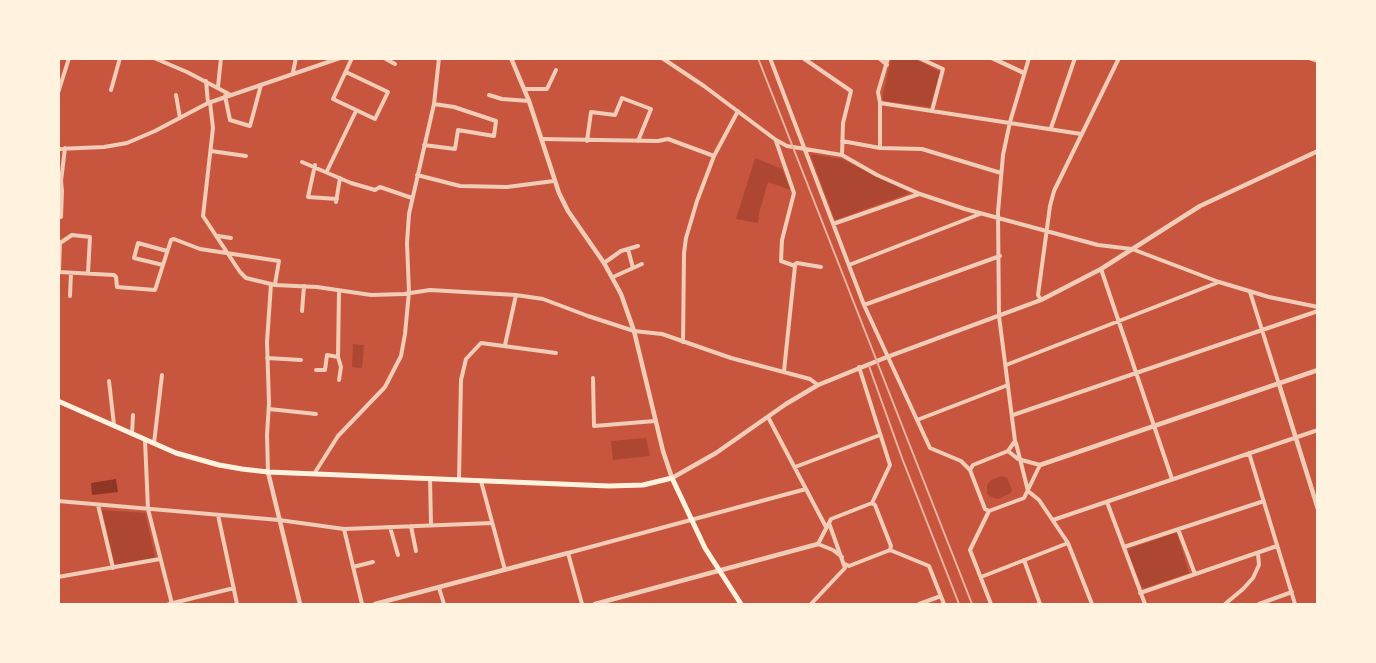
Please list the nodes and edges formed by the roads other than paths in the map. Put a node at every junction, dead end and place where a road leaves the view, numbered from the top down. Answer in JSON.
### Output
{"nodes":[{"id":1,"x":69,"y":58,"type":"edge"},
{"id":2,"x":120,"y":58,"type":"edge"},
{"id":3,"x":154,"y":58,"type":"edge"},
{"id":4,"x":221,"y":58,"type":"edge"},
{"id":5,"x":296,"y":58,"type":"edge"},
{"id":6,"x":340,"y":58,"type":"edge"},
{"id":7,"x":352,"y":58,"type":"edge"},
{"id":8,"x":384,"y":58,"type":"edge"},
{"id":9,"x":439,"y":58,"type":"edge"},
{"id":10,"x":511,"y":58,"type":"edge"},
{"id":11,"x":662,"y":58,"type":"edge"},
{"id":12,"x":770,"y":58,"type":"edge"},
{"id":13,"x":803,"y":58,"type":"edge"},
{"id":14,"x":879,"y":58,"type":"edge"},
{"id":15,"x":888,"y":58,"type":"edge"},
{"id":16,"x":919,"y":58,"type":"edge"},
{"id":17,"x":992,"y":58,"type":"edge"},
{"id":18,"x":1029,"y":58,"type":"edge"},
{"id":19,"x":1075,"y":58,"type":"edge"},
{"id":20,"x":1119,"y":58,"type":"edge"},
{"id":21,"x":1309,"y":58,"type":"edge"},
{"id":22,"x":329,"y":60,"type":"edge"},
{"id":23,"x":1317,"y":61,"type":"edge"},
{"id":24,"x":395,"y":64,"type":"dead end"},
{"id":25,"x":887,"y":65,"type":"junction"},
{"id":26,"x":556,"y":70,"type":"dead end"},
{"id":27,"x":346,"y":72,"type":"junction"},
{"id":28,"x":293,"y":73,"type":"junction"},
{"id":29,"x":1024,"y":73,"type":"junction"},
{"id":30,"x":206,"y":81,"type":"junction"},
{"id":31,"x":261,"y":84,"type":"junction"},
{"id":32,"x":60,"y":86,"type":"edge"},
{"id":33,"x":218,"y":87,"type":"junction"},
{"id":34,"x":524,"y":89,"type":"junction"},
{"id":35,"x":111,"y":90,"type":"dead end"},
{"id":36,"x":58,"y":93,"type":"edge"},
{"id":37,"x":176,"y":95,"type":"dead end"},
{"id":38,"x":227,"y":95,"type":"junction"},
{"id":39,"x":489,"y":95,"type":"dead end"},
{"id":40,"x":529,"y":101,"type":"junction"},
{"id":41,"x":209,"y":103,"type":"junction"},
{"id":42,"x":880,"y":103,"type":"junction"},
{"id":43,"x":434,"y":104,"type":"junction"},
{"id":44,"x":356,"y":111,"type":"junction"},
{"id":45,"x":738,"y":111,"type":"junction"},
{"id":46,"x":932,"y":111,"type":"junction"},
{"id":47,"x":180,"y":118,"type":"junction"},
{"id":48,"x":1010,"y":122,"type":"junction"},
{"id":49,"x":1051,"y":128,"type":"junction"},
{"id":50,"x":1081,"y":134,"type":"junction"},
{"id":51,"x":542,"y":139,"type":"junction"},
{"id":52,"x":776,"y":140,"type":"junction"},
{"id":53,"x":587,"y":141,"type":"junction"},
{"id":54,"x":638,"y":141,"type":"junction"},
{"id":55,"x":842,"y":141,"type":"junction"},
{"id":56,"x":424,"y":145,"type":"junction"},
{"id":57,"x":65,"y":148,"type":"junction"},
{"id":58,"x":880,"y":148,"type":"junction"},
{"id":59,"x":58,"y":149,"type":"edge"},
{"id":60,"x":805,"y":150,"type":"junction"},
{"id":61,"x":211,"y":151,"type":"junction"},
{"id":62,"x":1317,"y":151,"type":"edge"},
{"id":63,"x":842,"y":155,"type":"junction"},
{"id":64,"x":246,"y":156,"type":"dead end"},
{"id":65,"x":714,"y":156,"type":"junction"},
{"id":66,"x":302,"y":162,"type":"dead end"},
{"id":67,"x":315,"y":165,"type":"junction"},
{"id":68,"x":327,"y":171,"type":"junction"},
{"id":69,"x":1001,"y":173,"type":"junction"},
{"id":70,"x":417,"y":175,"type":"junction"},
{"id":71,"x":340,"y":178,"type":"junction"},
{"id":72,"x":554,"y":181,"type":"junction"},
{"id":73,"x":920,"y":194,"type":"junction"},
{"id":74,"x":412,"y":198,"type":"junction"},
{"id":75,"x":980,"y":213,"type":"junction"},
{"id":76,"x":58,"y":217,"type":"edge"},
{"id":77,"x":998,"y":218,"type":"junction"},
{"id":78,"x":833,"y":224,"type":"junction"},
{"id":79,"x":1046,"y":230,"type":"junction"},
{"id":80,"x":218,"y":236,"type":"junction"},
{"id":81,"x":231,"y":238,"type":"dead end"},
{"id":82,"x":638,"y":246,"type":"dead end"},
{"id":83,"x":628,"y":249,"type":"junction"},
{"id":84,"x":1132,"y":249,"type":"junction"},
{"id":85,"x":167,"y":251,"type":"junction"},
{"id":86,"x":229,"y":254,"type":"junction"},
{"id":87,"x":1000,"y":256,"type":"junction"},
{"id":88,"x":604,"y":263,"type":"junction"},
{"id":89,"x":642,"y":264,"type":"dead end"},
{"id":90,"x":163,"y":265,"type":"junction"},
{"id":91,"x":794,"y":265,"type":"junction"},
{"id":92,"x":849,"y":265,"type":"junction"},
{"id":93,"x":821,"y":267,"type":"dead end"},
{"id":94,"x":633,"y":268,"type":"junction"},
{"id":95,"x":1101,"y":269,"type":"junction"},
{"id":96,"x":71,"y":273,"type":"junction"},
{"id":97,"x":88,"y":273,"type":"junction"},
{"id":98,"x":613,"y":277,"type":"junction"},
{"id":99,"x":1219,"y":282,"type":"junction"},
{"id":100,"x":273,"y":284,"type":"junction"},
{"id":101,"x":304,"y":286,"type":"junction"},
{"id":102,"x":339,"y":291,"type":"junction"},
{"id":103,"x":1250,"y":291,"type":"junction"},
{"id":104,"x":409,"y":292,"type":"junction"},
{"id":105,"x":516,"y":295,"type":"junction"},
{"id":106,"x":70,"y":296,"type":"dead end"},
{"id":107,"x":1041,"y":300,"type":"junction"},
{"id":108,"x":864,"y":305,"type":"junction"},
{"id":109,"x":1317,"y":309,"type":"edge"},
{"id":110,"x":302,"y":311,"type":"dead end"},
{"id":111,"x":999,"y":316,"type":"junction"},
{"id":112,"x":1119,"y":320,"type":"junction"},
{"id":113,"x":1262,"y":329,"type":"junction"},
{"id":114,"x":634,"y":331,"type":"junction"},
{"id":115,"x":683,"y":342,"type":"junction"},
{"id":116,"x":505,"y":345,"type":"junction"},
{"id":117,"x":556,"y":353,"type":"dead end"},
{"id":118,"x":338,"y":357,"type":"junction"},
{"id":119,"x":887,"y":357,"type":"junction"},
{"id":120,"x":267,"y":358,"type":"junction"},
{"id":121,"x":301,"y":360,"type":"dead end"},
{"id":122,"x":1006,"y":365,"type":"junction"},
{"id":123,"x":859,"y":367,"type":"junction"},
{"id":124,"x":316,"y":370,"type":"dead end"},
{"id":125,"x":1317,"y":370,"type":"edge"},
{"id":126,"x":784,"y":371,"type":"junction"},
{"id":127,"x":1137,"y":372,"type":"junction"},
{"id":128,"x":162,"y":375,"type":"dead end"},
{"id":129,"x":593,"y":378,"type":"dead end"},
{"id":130,"x":339,"y":380,"type":"dead end"},
{"id":131,"x":109,"y":381,"type":"dead end"},
{"id":132,"x":819,"y":384,"type":"junction"},
{"id":133,"x":1279,"y":384,"type":"junction"},
{"id":134,"x":1008,"y":385,"type":"junction"},
{"id":135,"x":58,"y":401,"type":"edge"},
{"id":136,"x":269,"y":409,"type":"junction"},
{"id":137,"x":315,"y":414,"type":"dead end"},
{"id":138,"x":133,"y":415,"type":"dead end"},
{"id":139,"x":1013,"y":415,"type":"junction"},
{"id":140,"x":768,"y":417,"type":"junction"},
{"id":141,"x":917,"y":420,"type":"junction"},
{"id":142,"x":656,"y":421,"type":"junction"},
{"id":143,"x":114,"y":425,"type":"junction"},
{"id":144,"x":1154,"y":426,"type":"junction"},
{"id":145,"x":1317,"y":430,"type":"edge"},
{"id":146,"x":132,"y":434,"type":"junction"},
{"id":147,"x":880,"y":435,"type":"junction"},
{"id":148,"x":1296,"y":437,"type":"junction"},
{"id":149,"x":145,"y":440,"type":"junction"},
{"id":150,"x":1015,"y":441,"type":"junction"},
{"id":151,"x":154,"y":444,"type":"junction"},
{"id":152,"x":1008,"y":451,"type":"junction"},
{"id":153,"x":1249,"y":453,"type":"junction"},
{"id":154,"x":1018,"y":459,"type":"junction"},
{"id":155,"x":1040,"y":465,"type":"junction"},
{"id":156,"x":795,"y":467,"type":"junction"},
{"id":157,"x":970,"y":470,"type":"junction"},
{"id":158,"x":268,"y":472,"type":"junction"},
{"id":159,"x":314,"y":474,"type":"junction"},
{"id":160,"x":430,"y":478,"type":"junction"},
{"id":161,"x":672,"y":478,"type":"junction"},
{"id":162,"x":459,"y":479,"type":"junction"},
{"id":163,"x":1173,"y":479,"type":"junction"},
{"id":164,"x":481,"y":480,"type":"junction"},
{"id":165,"x":806,"y":489,"type":"junction"},
{"id":166,"x":1028,"y":491,"type":"junction"},
{"id":167,"x":58,"y":501,"type":"edge"},
{"id":168,"x":1264,"y":501,"type":"junction"},
{"id":169,"x":1107,"y":502,"type":"junction"},
{"id":170,"x":872,"y":503,"type":"junction"},
{"id":171,"x":98,"y":505,"type":"junction"},
{"id":172,"x":148,"y":509,"type":"junction"},
{"id":173,"x":1317,"y":509,"type":"edge"},
{"id":174,"x":989,"y":511,"type":"junction"},
{"id":175,"x":218,"y":515,"type":"junction"},
{"id":176,"x":279,"y":520,"type":"junction"},
{"id":177,"x":691,"y":520,"type":"junction"},
{"id":178,"x":1053,"y":520,"type":"junction"},
{"id":179,"x":492,"y":523,"type":"junction"},
{"id":180,"x":829,"y":523,"type":"junction"},
{"id":181,"x":431,"y":525,"type":"junction"},
{"id":182,"x":411,"y":526,"type":"junction"},
{"id":183,"x":390,"y":527,"type":"junction"},
{"id":184,"x":826,"y":528,"type":"junction"},
{"id":185,"x":344,"y":529,"type":"junction"},
{"id":186,"x":1178,"y":529,"type":"junction"},
{"id":187,"x":1068,"y":543,"type":"junction"},
{"id":188,"x":818,"y":544,"type":"junction"},
{"id":189,"x":1278,"y":546,"type":"junction"},
{"id":190,"x":1124,"y":548,"type":"junction"},
{"id":191,"x":416,"y":550,"type":"dead end"},
{"id":192,"x":890,"y":550,"type":"junction"},
{"id":193,"x":568,"y":553,"type":"junction"},
{"id":194,"x":1258,"y":553,"type":"junction"},
{"id":195,"x":398,"y":555,"type":"dead end"},
{"id":196,"x":842,"y":557,"type":"junction"},
{"id":197,"x":160,"y":559,"type":"junction"},
{"id":198,"x":1024,"y":560,"type":"junction"},
{"id":199,"x":373,"y":562,"type":"dead end"},
{"id":200,"x":845,"y":564,"type":"junction"},
{"id":201,"x":353,"y":567,"type":"junction"},
{"id":202,"x":113,"y":568,"type":"junction"},
{"id":203,"x":504,"y":570,"type":"junction"},
{"id":204,"x":718,"y":571,"type":"junction"},
{"id":205,"x":1195,"y":574,"type":"junction"},
{"id":206,"x":58,"y":577,"type":"edge"},
{"id":207,"x":981,"y":577,"type":"junction"},
{"id":208,"x":234,"y":588,"type":"junction"},
{"id":209,"x":439,"y":588,"type":"junction"},
{"id":210,"x":1292,"y":592,"type":"junction"},
{"id":211,"x":1140,"y":593,"type":"junction"},
{"id":212,"x":940,"y":596,"type":"junction"},
{"id":213,"x":170,"y":604,"type":"edge"},
{"id":214,"x":237,"y":604,"type":"edge"},
{"id":215,"x":300,"y":604,"type":"edge"},
{"id":216,"x":363,"y":604,"type":"edge"},
{"id":217,"x":375,"y":604,"type":"edge"},
{"id":218,"x":444,"y":604,"type":"edge"},
{"id":219,"x":582,"y":604,"type":"edge"},
{"id":220,"x":595,"y":604,"type":"edge"},
{"id":221,"x":741,"y":604,"type":"edge"},
{"id":222,"x":812,"y":604,"type":"edge"},
{"id":223,"x":919,"y":604,"type":"edge"},
{"id":224,"x":944,"y":604,"type":"edge"},
{"id":225,"x":991,"y":604,"type":"edge"},
{"id":226,"x":1040,"y":604,"type":"edge"},
{"id":227,"x":1092,"y":604,"type":"edge"},
{"id":228,"x":1145,"y":604,"type":"edge"},
{"id":229,"x":1225,"y":604,"type":"edge"},
{"id":230,"x":1259,"y":604,"type":"edge"},
{"id":231,"x":1295,"y":604,"type":"edge"}],
"edges":[{"from":1,"to":32,"type":"street"},
{"from":2,"to":35,"type":"street"},
{"from":3,"to":30,"type":"street"},
{"from":4,"to":33,"type":"street"},
{"from":5,"to":28,"type":"street"},
{"from":6,"to":22,"type":"street"},
{"from":7,"to":27,"type":"street"},
{"from":8,"to":24,"type":"street"},
{"from":9,"to":43,"type":"street"},
{"from":10,"to":34,"type":"street"},
{"from":11,"to":45,"type":"street"},
{"from":12,"to":60,"type":"street"},
{"from":13,"to":55,"type":"street"},
{"from":14,"to":25,"type":"street"},
{"from":15,"to":25,"type":"street"},
{"from":16,"to":46,"type":"street"},
{"from":17,"to":29,"type":"street"},
{"from":18,"to":29,"type":"street"},
{"from":19,"to":49,"type":"street"},
{"from":20,"to":50,"type":"street"},
{"from":21,"to":23,"type":"street"},
{"from":22,"to":28,"type":"street"},
{"from":25,"to":42,"type":"street"},
{"from":26,"to":34,"type":"street"},
{"from":27,"to":44,"type":"street"},
{"from":27,"to":44,"type":"street"},
{"from":28,"to":31,"type":"street"},
{"from":29,"to":48,"type":"street"},
{"from":30,"to":33,"type":"street"},
{"from":30,"to":41,"type":"street"},
{"from":31,"to":38,"type":"street"},
{"from":31,"to":38,"type":"street"},
{"from":32,"to":36,"type":"street"},
{"from":33,"to":38,"type":"street"},
{"from":34,"to":40,"type":"street"},
{"from":37,"to":47,"type":"street"},
{"from":38,"to":41,"type":"street"},
{"from":39,"to":40,"type":"street"},
{"from":40,"to":51,"type":"street"},
{"from":41,"to":47,"type":"street"},
{"from":41,"to":61,"type":"street"},
{"from":42,"to":46,"type":"street"},
{"from":42,"to":58,"type":"street"},
{"from":43,"to":56,"type":"street"},
{"from":43,"to":56,"type":"street"},
{"from":44,"to":68,"type":"street"},
{"from":45,"to":52,"type":"street"},
{"from":45,"to":65,"type":"street"},
{"from":46,"to":48,"type":"street"},
{"from":47,"to":57,"type":"street"},
{"from":48,"to":49,"type":"street"},
{"from":48,"to":69,"type":"street"},
{"from":49,"to":50,"type":"street"},
{"from":50,"to":79,"type":"street"},
{"from":51,"to":53,"type":"street"},
{"from":51,"to":72,"type":"street"},
{"from":52,"to":60,"type":"street"},
{"from":52,"to":91,"type":"street"},
{"from":53,"to":54,"type":"street"},
{"from":53,"to":54,"type":"street"},
{"from":54,"to":65,"type":"street"},
{"from":55,"to":58,"type":"street"},
{"from":55,"to":63,"type":"street"},
{"from":56,"to":70,"type":"street"},
{"from":57,"to":59,"type":"street"},
{"from":57,"to":76,"type":"street"},
{"from":58,"to":69,"type":"street"},
{"from":60,"to":63,"type":"street"},
{"from":60,"to":78,"type":"street"},
{"from":61,"to":64,"type":"street"},
{"from":61,"to":80,"type":"street"},
{"from":62,"to":84,"type":"street"},
{"from":63,"to":73,"type":"street"},
{"from":65,"to":115,"type":"street"},
{"from":66,"to":67,"type":"street"},
{"from":67,"to":68,"type":"street"},
{"from":67,"to":71,"type":"street"},
{"from":68,"to":71,"type":"street"},
{"from":69,"to":77,"type":"street"},
{"from":70,"to":72,"type":"street"},
{"from":70,"to":74,"type":"street"},
{"from":71,"to":74,"type":"street"},
{"from":72,"to":88,"type":"street"},
{"from":73,"to":75,"type":"street"},
{"from":73,"to":78,"type":"street"},
{"from":74,"to":104,"type":"street"},
{"from":75,"to":77,"type":"street"},
{"from":75,"to":92,"type":"street"},
{"from":77,"to":79,"type":"street"},
{"from":77,"to":87,"type":"street"},
{"from":78,"to":92,"type":"street"},
{"from":79,"to":84,"type":"street"},
{"from":79,"to":107,"type":"street"},
{"from":80,"to":81,"type":"street"},
{"from":80,"to":86,"type":"street"},
{"from":82,"to":83,"type":"street"},
{"from":83,"to":88,"type":"street"},
{"from":83,"to":94,"type":"street"},
{"from":84,"to":95,"type":"street"},
{"from":84,"to":99,"type":"street"},
{"from":85,"to":86,"type":"street"},
{"from":85,"to":90,"type":"street"},
{"from":85,"to":90,"type":"street"},
{"from":86,"to":100,"type":"street"},
{"from":86,"to":100,"type":"street"},
{"from":87,"to":108,"type":"street"},
{"from":87,"to":111,"type":"street"},
{"from":88,"to":98,"type":"street"},
{"from":89,"to":94,"type":"street"},
{"from":90,"to":97,"type":"street"},
{"from":91,"to":93,"type":"street"},
{"from":91,"to":126,"type":"street"},
{"from":92,"to":108,"type":"street"},
{"from":94,"to":98,"type":"street"},
{"from":95,"to":107,"type":"street"},
{"from":95,"to":112,"type":"street"},
{"from":96,"to":97,"type":"street"},
{"from":96,"to":97,"type":"street"},
{"from":96,"to":106,"type":"street"},
{"from":98,"to":114,"type":"street"},
{"from":99,"to":103,"type":"street"},
{"from":99,"to":112,"type":"street"},
{"from":100,"to":101,"type":"street"},
{"from":100,"to":120,"type":"street"},
{"from":101,"to":102,"type":"street"},
{"from":101,"to":110,"type":"street"},
{"from":102,"to":104,"type":"street"},
{"from":102,"to":118,"type":"street"},
{"from":103,"to":109,"type":"street"},
{"from":103,"to":113,"type":"street"},
{"from":104,"to":105,"type":"street"},
{"from":104,"to":159,"type":"street"},
{"from":105,"to":114,"type":"street"},
{"from":105,"to":116,"type":"street"},
{"from":107,"to":111,"type":"street"},
{"from":108,"to":119,"type":"street"},
{"from":109,"to":113,"type":"street"},
{"from":111,"to":119,"type":"street"},
{"from":111,"to":122,"type":"street"},
{"from":112,"to":122,"type":"street"},
{"from":112,"to":127,"type":"street"},
{"from":113,"to":127,"type":"street"},
{"from":113,"to":133,"type":"street"},
{"from":114,"to":115,"type":"street"},
{"from":114,"to":142,"type":"street"},
{"from":115,"to":126,"type":"street"},
{"from":116,"to":117,"type":"street"},
{"from":116,"to":162,"type":"street"},
{"from":118,"to":124,"type":"street"},
{"from":118,"to":130,"type":"street"},
{"from":119,"to":123,"type":"street"},
{"from":119,"to":141,"type":"street"},
{"from":120,"to":121,"type":"street"},
{"from":120,"to":136,"type":"street"},
{"from":122,"to":134,"type":"street"},
{"from":123,"to":132,"type":"street"},
{"from":123,"to":147,"type":"street"},
{"from":125,"to":133,"type":"street"},
{"from":126,"to":132,"type":"street"},
{"from":127,"to":139,"type":"street"},
{"from":127,"to":144,"type":"street"},
{"from":128,"to":151,"type":"street"},
{"from":129,"to":142,"type":"street"},
{"from":131,"to":143,"type":"street"},
{"from":132,"to":140,"type":"street"},
{"from":133,"to":144,"type":"street"},
{"from":133,"to":148,"type":"street"},
{"from":134,"to":139,"type":"street"},
{"from":134,"to":141,"type":"street"},
{"from":135,"to":143,"type":"main road"},
{"from":136,"to":137,"type":"street"},
{"from":136,"to":158,"type":"street"},
{"from":138,"to":146,"type":"street"},
{"from":139,"to":150,"type":"street"},
{"from":140,"to":156,"type":"street"},
{"from":140,"to":161,"type":"street"},
{"from":141,"to":157,"type":"street"},
{"from":142,"to":161,"type":"street"},
{"from":143,"to":146,"type":"main road"},
{"from":144,"to":155,"type":"street"},
{"from":144,"to":163,"type":"street"},
{"from":145,"to":148,"type":"street"},
{"from":146,"to":149,"type":"main road"},
{"from":147,"to":156,"type":"street"},
{"from":147,"to":170,"type":"street"},
{"from":148,"to":153,"type":"street"},
{"from":148,"to":173,"type":"street"},
{"from":149,"to":151,"type":"main road"},
{"from":149,"to":172,"type":"street"},
{"from":150,"to":152,"type":"street"},
{"from":150,"to":154,"type":"street"},
{"from":151,"to":158,"type":"main road"},
{"from":152,"to":154,"type":"street"},
{"from":152,"to":157,"type":"street"},
{"from":153,"to":163,"type":"street"},
{"from":153,"to":168,"type":"street"},
{"from":154,"to":155,"type":"street"},
{"from":154,"to":166,"type":"street"},
{"from":155,"to":166,"type":"street"},
{"from":156,"to":165,"type":"street"},
{"from":157,"to":174,"type":"street"},
{"from":158,"to":159,"type":"main road"},
{"from":158,"to":176,"type":"street"},
{"from":159,"to":160,"type":"main road"},
{"from":160,"to":162,"type":"main road"},
{"from":160,"to":181,"type":"street"},
{"from":161,"to":164,"type":"main road"},
{"from":161,"to":177,"type":"main road"},
{"from":162,"to":164,"type":"main road"},
{"from":163,"to":169,"type":"street"},
{"from":164,"to":179,"type":"street"},
{"from":165,"to":177,"type":"street"},
{"from":165,"to":184,"type":"street"},
{"from":166,"to":174,"type":"street"},
{"from":166,"to":178,"type":"street"},
{"from":167,"to":171,"type":"street"},
{"from":168,"to":186,"type":"street"},
{"from":168,"to":189,"type":"street"},
{"from":169,"to":178,"type":"street"},
{"from":169,"to":190,"type":"street"},
{"from":170,"to":180,"type":"street"},
{"from":170,"to":192,"type":"street"},
{"from":171,"to":172,"type":"street"},
{"from":171,"to":202,"type":"street"},
{"from":172,"to":175,"type":"street"},
{"from":172,"to":197,"type":"street"},
{"from":174,"to":207,"type":"street"},
{"from":175,"to":176,"type":"street"},
{"from":175,"to":208,"type":"street"},
{"from":176,"to":185,"type":"street"},
{"from":176,"to":215,"type":"street"},
{"from":177,"to":193,"type":"street"},
{"from":177,"to":204,"type":"main road"},
{"from":178,"to":187,"type":"street"},
{"from":179,"to":181,"type":"street"},
{"from":179,"to":203,"type":"street"},
{"from":180,"to":184,"type":"street"},
{"from":180,"to":196,"type":"street"},
{"from":181,"to":182,"type":"street"},
{"from":182,"to":183,"type":"street"},
{"from":182,"to":191,"type":"street"},
{"from":183,"to":185,"type":"street"},
{"from":183,"to":195,"type":"street"},
{"from":184,"to":188,"type":"street"},
{"from":185,"to":201,"type":"street"},
{"from":186,"to":190,"type":"street"},
{"from":186,"to":205,"type":"street"},
{"from":187,"to":198,"type":"street"},
{"from":187,"to":227,"type":"street"},
{"from":188,"to":196,"type":"street"},
{"from":188,"to":204,"type":"street"},
{"from":189,"to":194,"type":"street"},
{"from":189,"to":210,"type":"street"},
{"from":190,"to":211,"type":"street"},
{"from":192,"to":200,"type":"street"},
{"from":192,"to":212,"type":"street"},
{"from":193,"to":203,"type":"street"},
{"from":193,"to":219,"type":"street"},
{"from":194,"to":205,"type":"street"},
{"from":194,"to":229,"type":"street"},
{"from":196,"to":200,"type":"street"},
{"from":197,"to":202,"type":"street"},
{"from":197,"to":213,"type":"street"},
{"from":198,"to":207,"type":"street"},
{"from":198,"to":226,"type":"street"},
{"from":199,"to":201,"type":"street"},
{"from":200,"to":222,"type":"street"},
{"from":201,"to":216,"type":"street"},
{"from":202,"to":206,"type":"street"},
{"from":203,"to":209,"type":"street"},
{"from":204,"to":220,"type":"street"},
{"from":204,"to":221,"type":"main road"},
{"from":205,"to":211,"type":"street"},
{"from":207,"to":225,"type":"street"},
{"from":208,"to":213,"type":"street"},
{"from":208,"to":214,"type":"street"},
{"from":209,"to":217,"type":"street"},
{"from":209,"to":218,"type":"street"},
{"from":210,"to":230,"type":"street"},
{"from":210,"to":231,"type":"street"},
{"from":211,"to":228,"type":"street"},
{"from":212,"to":223,"type":"street"},
{"from":212,"to":224,"type":"street"}]}
